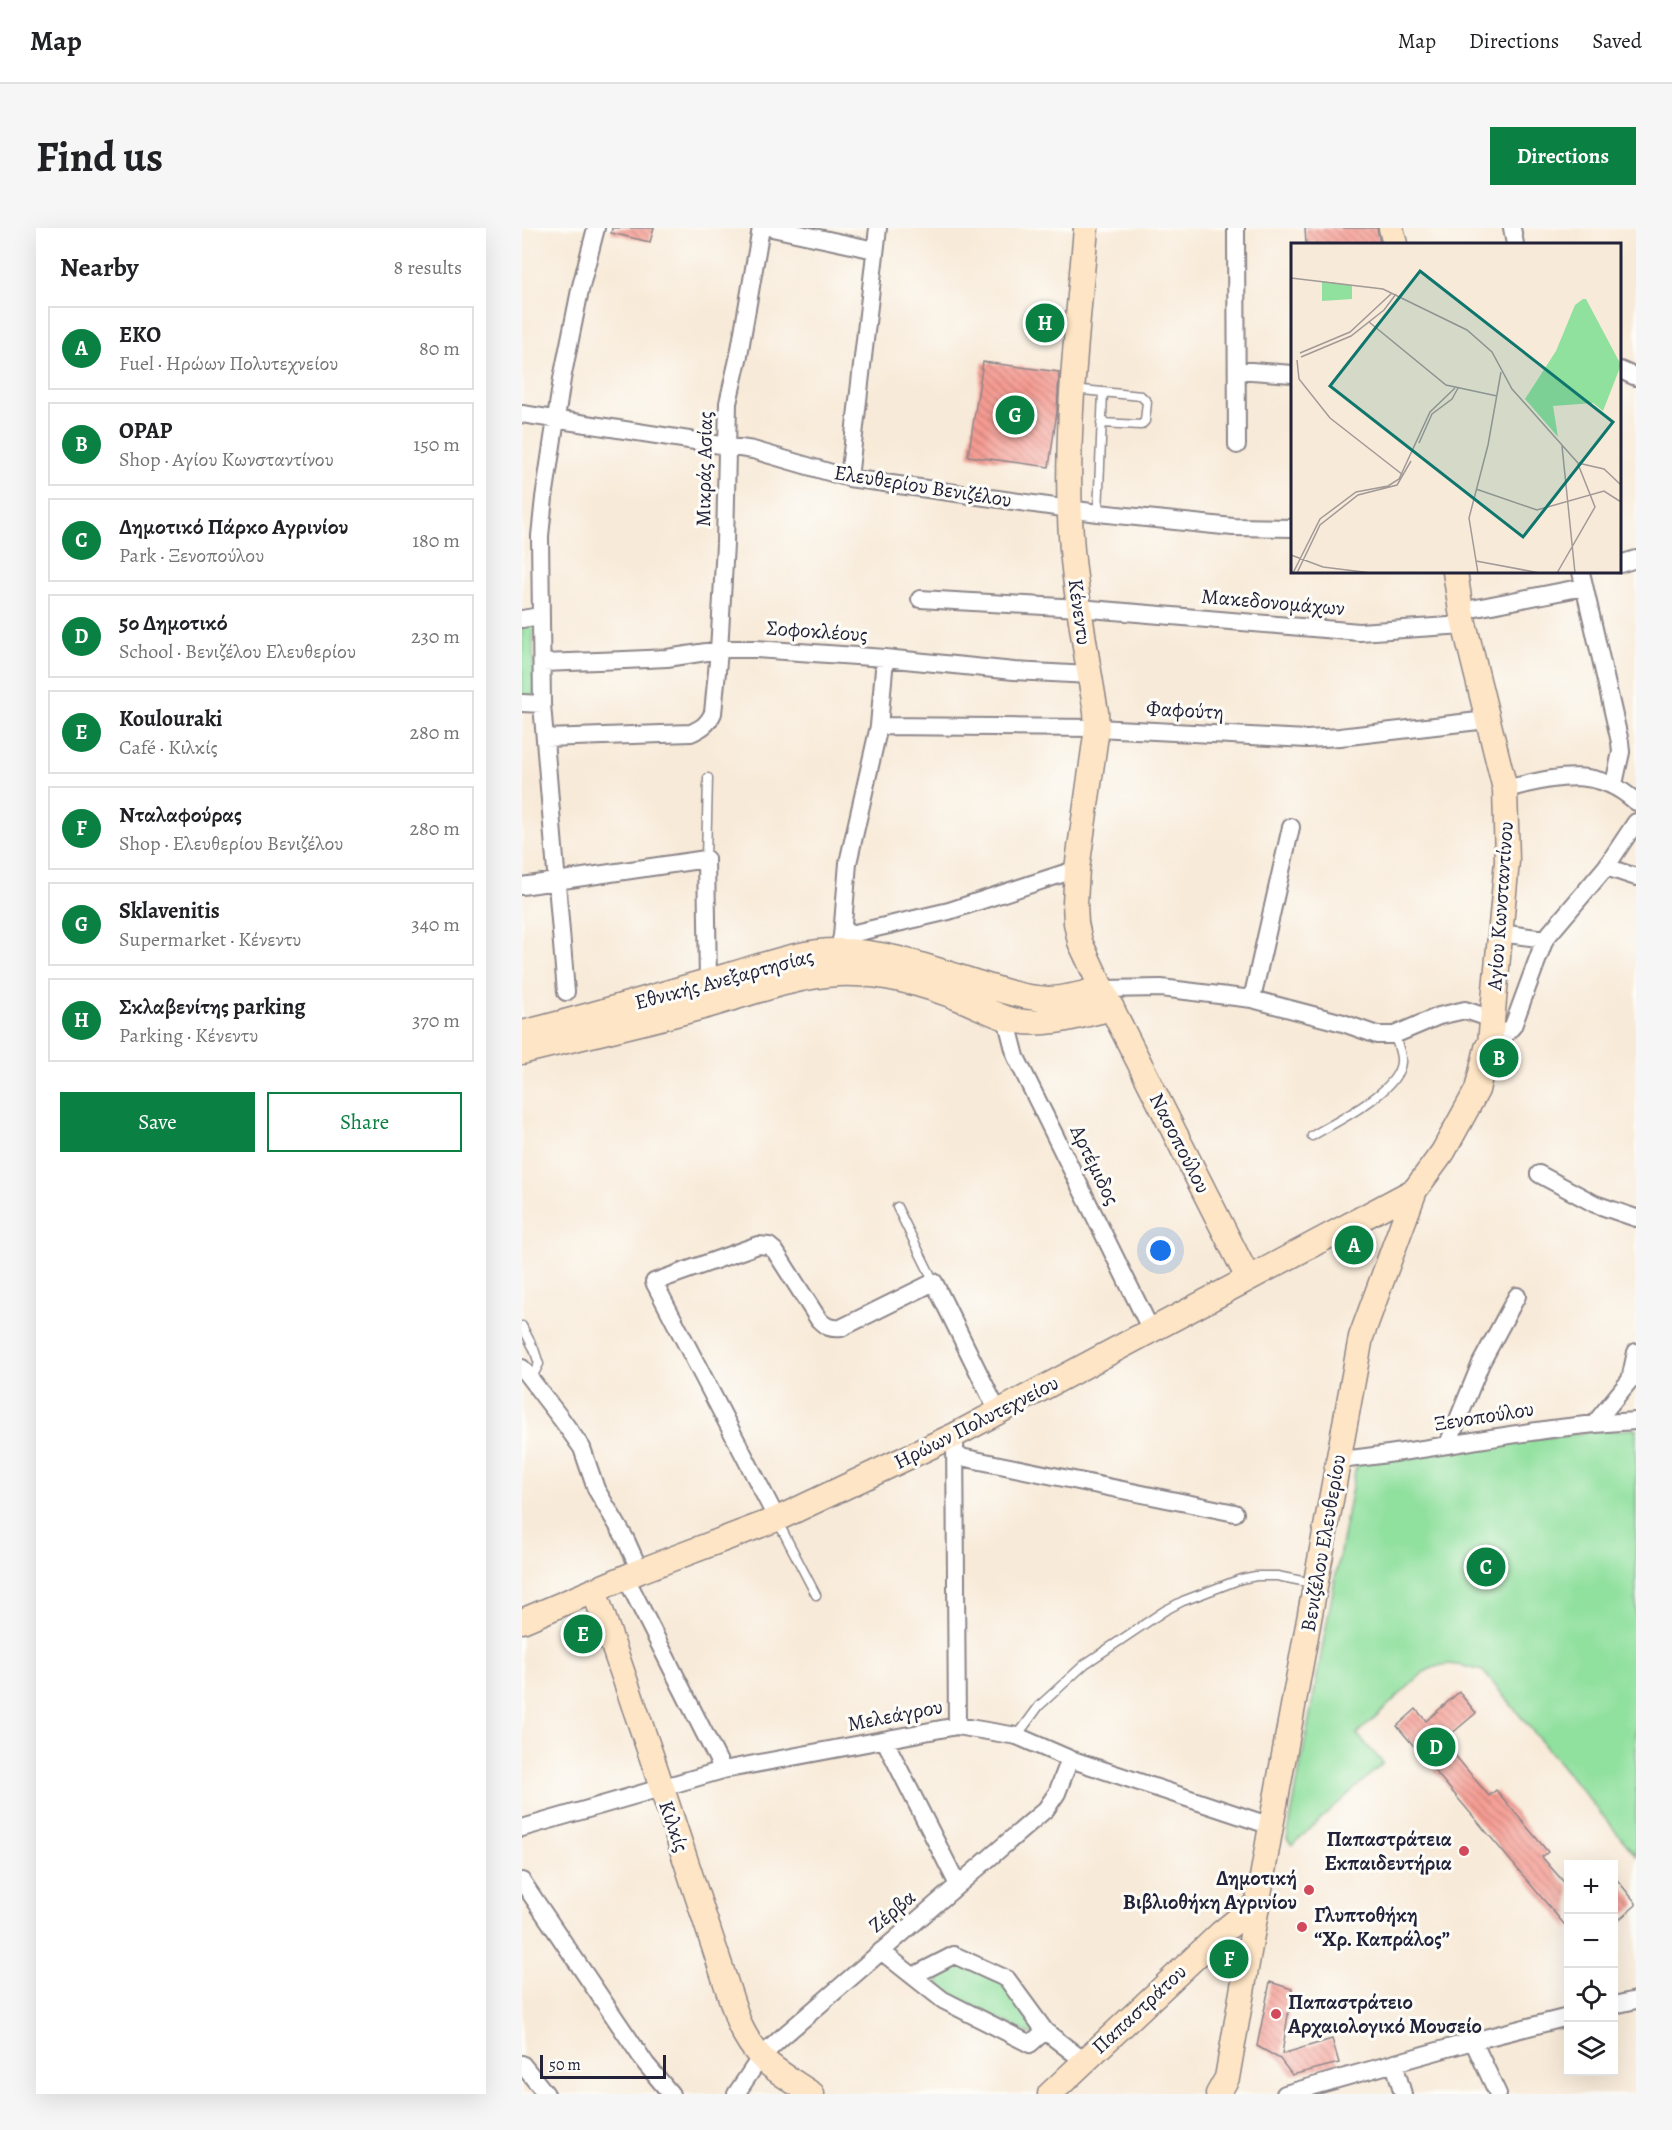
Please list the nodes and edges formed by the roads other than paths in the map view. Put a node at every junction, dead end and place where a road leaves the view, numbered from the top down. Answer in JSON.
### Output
{"nodes":[{"id":1,"x":596,"y":228,"type":"edge"},
{"id":2,"x":761,"y":228,"type":"edge"},
{"id":3,"x":772,"y":228,"type":"edge"},
{"id":4,"x":878,"y":228,"type":"edge"},
{"id":5,"x":1086,"y":228,"type":"edge"},
{"id":6,"x":1236,"y":228,"type":"edge"},
{"id":7,"x":1391,"y":228,"type":"edge"},
{"id":8,"x":1512,"y":228,"type":"edge"},
{"id":9,"x":1395,"y":243,"type":"edge"},
{"id":10,"x":1515,"y":243,"type":"edge"},
{"id":11,"x":875,"y":250,"type":"junction"},
{"id":12,"x":1238,"y":370,"type":"junction"},
{"id":13,"x":1621,"y":370,"type":"edge"},
{"id":14,"x":1291,"y":374,"type":"edge"},
{"id":15,"x":1636,"y":377,"type":"edge"},
{"id":16,"x":1073,"y":389,"type":"junction"},
{"id":17,"x":1103,"y":392,"type":"junction"},
{"id":18,"x":522,"y":414,"type":"edge"},
{"id":19,"x":555,"y":419,"type":"junction"},
{"id":20,"x":1101,"y":423,"type":"junction"},
{"id":21,"x":726,"y":445,"type":"junction"},
{"id":22,"x":1237,"y":445,"type":"dead end"},
{"id":23,"x":849,"y":478,"type":"junction"},
{"id":24,"x":1071,"y":508,"type":"junction"},
{"id":25,"x":1098,"y":513,"type":"junction"},
{"id":26,"x":1291,"y":528,"type":"edge"},
{"id":27,"x":1636,"y":559,"type":"edge"},
{"id":28,"x":1621,"y":564,"type":"edge"},
{"id":29,"x":1455,"y":573,"type":"edge"},
{"id":30,"x":1582,"y":579,"type":"edge"},
{"id":31,"x":920,"y":599,"type":"dead end"},
{"id":32,"x":1079,"y":608,"type":"junction"},
{"id":33,"x":540,"y":616,"type":"junction"},
{"id":34,"x":1463,"y":618,"type":"junction"},
{"id":35,"x":522,"y":619,"type":"edge"},
{"id":36,"x":719,"y":651,"type":"junction"},
{"id":37,"x":885,"y":658,"type":"junction"},
{"id":38,"x":542,"y":663,"type":"junction"},
{"id":39,"x":1089,"y":675,"type":"junction"},
{"id":40,"x":522,"y":703,"type":"edge"},
{"id":41,"x":542,"y":704,"type":"junction"},
{"id":42,"x":1487,"y":720,"type":"junction"},
{"id":43,"x":879,"y":726,"type":"junction"},
{"id":44,"x":1097,"y":728,"type":"junction"},
{"id":45,"x":545,"y":738,"type":"junction"},
{"id":46,"x":708,"y":778,"type":"dead end"},
{"id":47,"x":1614,"y":784,"type":"junction"},
{"id":48,"x":1505,"y":789,"type":"junction"},
{"id":49,"x":1636,"y":802,"type":"edge"},
{"id":50,"x":1636,"y":822,"type":"edge"},
{"id":51,"x":1291,"y":827,"type":"dead end"},
{"id":52,"x":706,"y":859,"type":"junction"},
{"id":53,"x":1606,"y":867,"type":"junction"},
{"id":54,"x":1077,"y":869,"type":"junction"},
{"id":55,"x":1636,"y":877,"type":"edge"},
{"id":56,"x":556,"y":880,"type":"junction"},
{"id":57,"x":522,"y":886,"type":"edge"},
{"id":58,"x":1500,"y":933,"type":"junction"},
{"id":59,"x":1545,"y":939,"type":"junction"},
{"id":60,"x":840,"y":943,"type":"junction"},
{"id":61,"x":708,"y":981,"type":"junction"},
{"id":62,"x":566,"y":992,"type":"dead end"},
{"id":63,"x":1107,"y":999,"type":"junction"},
{"id":64,"x":1252,"y":999,"type":"junction"},
{"id":65,"x":1006,"y":1018,"type":"junction"},
{"id":66,"x":1492,"y":1019,"type":"junction"},
{"id":67,"x":522,"y":1033,"type":"edge"},
{"id":68,"x":1394,"y":1035,"type":"junction"},
{"id":69,"x":1490,"y":1043,"type":"junction"},
{"id":70,"x":522,"y":1052,"type":"edge"},
{"id":71,"x":1312,"y":1136,"type":"dead end"},
{"id":72,"x":1539,"y":1174,"type":"dead end"},
{"id":73,"x":1415,"y":1190,"type":"junction"},
{"id":74,"x":897,"y":1207,"type":"dead end"},
{"id":75,"x":1636,"y":1218,"type":"edge"},
{"id":76,"x":1248,"y":1278,"type":"junction"},
{"id":77,"x":934,"y":1282,"type":"junction"},
{"id":78,"x":1517,"y":1296,"type":"dead end"},
{"id":79,"x":522,"y":1326,"type":"edge"},
{"id":80,"x":1151,"y":1330,"type":"junction"},
{"id":81,"x":1636,"y":1352,"type":"edge"},
{"id":82,"x":526,"y":1374,"type":"edge"},
{"id":83,"x":1633,"y":1379,"type":"edge"},
{"id":84,"x":998,"y":1412,"type":"junction"},
{"id":85,"x":1636,"y":1421,"type":"edge"},
{"id":86,"x":1594,"y":1423,"type":"junction"},
{"id":87,"x":1448,"y":1444,"type":"junction"},
{"id":88,"x":955,"y":1446,"type":"junction"},
{"id":89,"x":1338,"y":1460,"type":"junction"},
{"id":90,"x":1234,"y":1513,"type":"dead end"},
{"id":91,"x":777,"y":1519,"type":"junction"},
{"id":92,"x":633,"y":1574,"type":"junction"},
{"id":93,"x":1316,"y":1583,"type":"junction"},
{"id":94,"x":594,"y":1590,"type":"junction"},
{"id":95,"x":816,"y":1595,"type":"dead end"},
{"id":96,"x":522,"y":1621,"type":"edge"},
{"id":97,"x":957,"y":1726,"type":"junction"},
{"id":98,"x":1017,"y":1736,"type":"junction"},
{"id":99,"x":885,"y":1741,"type":"junction"},
{"id":100,"x":1070,"y":1759,"type":"junction"},
{"id":101,"x":723,"y":1770,"type":"junction"},
{"id":102,"x":661,"y":1787,"type":"junction"},
{"id":103,"x":1271,"y":1826,"type":"junction"},
{"id":104,"x":522,"y":1827,"type":"edge"},
{"id":105,"x":522,"y":1881,"type":"edge"},
{"id":106,"x":958,"y":1885,"type":"junction"},
{"id":107,"x":1258,"y":1903,"type":"junction"},
{"id":108,"x":880,"y":1951,"type":"junction"},
{"id":109,"x":913,"y":1976,"type":"junction"},
{"id":110,"x":1636,"y":2000,"type":"edge"},
{"id":111,"x":1618,"y":2004,"type":"edge"},
{"id":112,"x":1564,"y":2018,"type":"edge"},
{"id":113,"x":1045,"y":2031,"type":"junction"},
{"id":114,"x":1473,"y":2041,"type":"junction"},
{"id":115,"x":760,"y":2058,"type":"junction"},
{"id":116,"x":1084,"y":2061,"type":"junction"},
{"id":117,"x":1394,"y":2063,"type":"junction"},
{"id":118,"x":522,"y":2064,"type":"edge"},
{"id":119,"x":1228,"y":2089,"type":"edge"},
{"id":120,"x":1317,"y":2090,"type":"edge"},
{"id":121,"x":546,"y":2094,"type":"edge"},
{"id":122,"x":671,"y":2094,"type":"edge"},
{"id":123,"x":736,"y":2094,"type":"edge"},
{"id":124,"x":812,"y":2094,"type":"edge"},
{"id":125,"x":1050,"y":2094,"type":"edge"},
{"id":126,"x":1285,"y":2094,"type":"edge"},
{"id":127,"x":1403,"y":2094,"type":"edge"},
{"id":128,"x":1498,"y":2094,"type":"edge"}],
"edges":[{"from":1,"to":19,"type":"street"},
{"from":2,"to":21,"type":"street","name":"Μικράς Ασίας"},
{"from":3,"to":11,"type":"street"},
{"from":4,"to":11,"type":"street"},
{"from":5,"to":16,"type":"street","name":"Κένεντυ"},
{"from":6,"to":12,"type":"street"},
{"from":7,"to":9,"type":"street"},
{"from":8,"to":10,"type":"street"},
{"from":11,"to":23,"type":"street"},
{"from":12,"to":14,"type":"street"},
{"from":12,"to":22,"type":"street"},
{"from":13,"to":15,"type":"street"},
{"from":16,"to":17,"type":"lane"},
{"from":16,"to":24,"type":"street","name":"Κένεντυ"},
{"from":17,"to":20,"type":"lane"},
{"from":17,"to":20,"type":"lane"},
{"from":18,"to":19,"type":"street","name":"Ελευθερίου Βενιζέλου"},
{"from":19,"to":21,"type":"street","name":"Ελευθερίου Βενιζέλου"},
{"from":19,"to":33,"type":"street"},
{"from":20,"to":25,"type":"lane"},
{"from":21,"to":23,"type":"street","name":"Ελευθερίου Βενιζέλου"},
{"from":21,"to":36,"type":"street","name":"Μικράς Ασίας"},
{"from":23,"to":24,"type":"street","name":"Ελευθερίου Βενιζέλου"},
{"from":24,"to":25,"type":"street","name":"Ελευθερίου Βενιζέλου"},
{"from":24,"to":32,"type":"street","name":"Κένεντυ"},
{"from":25,"to":26,"type":"street","name":"Ελευθερίου Βενιζέλου"},
{"from":27,"to":28,"type":"street"},
{"from":29,"to":34,"type":"street","name":"Αγίου Κωνσταντίνου"},
{"from":30,"to":34,"type":"street","name":"Μακεδονομάχων"},
{"from":30,"to":47,"type":"street"},
{"from":31,"to":32,"type":"street","name":"Μακεδονομάχων"},
{"from":32,"to":34,"type":"street","name":"Μακεδονομάχων"},
{"from":32,"to":39,"type":"street","name":"Κένεντυ"},
{"from":33,"to":35,"type":"street"},
{"from":33,"to":38,"type":"street"},
{"from":34,"to":42,"type":"street","name":"Αγίου Κωνσταντίνου"},
{"from":36,"to":37,"type":"street","name":"Σοφοκλέους"},
{"from":36,"to":38,"type":"street","name":"Σοφοκλέους"},
{"from":36,"to":45,"type":"street","name":"Μικράς Ασίας"},
{"from":37,"to":39,"type":"street","name":"Σοφοκλέους"},
{"from":37,"to":43,"type":"street"},
{"from":38,"to":41,"type":"street"},
{"from":39,"to":44,"type":"street","name":"Κένεντυ"},
{"from":40,"to":41,"type":"street"},
{"from":41,"to":45,"type":"street"},
{"from":42,"to":44,"type":"street","name":"Φαφούτη"},
{"from":42,"to":48,"type":"street","name":"Αγίου Κωνσταντίνου"},
{"from":43,"to":44,"type":"street","name":"Φαφούτη"},
{"from":43,"to":60,"type":"street"},
{"from":44,"to":54,"type":"street","name":"Κένεντυ"},
{"from":45,"to":56,"type":"street"},
{"from":46,"to":52,"type":"lane"},
{"from":47,"to":48,"type":"street"},
{"from":47,"to":49,"type":"street"},
{"from":48,"to":58,"type":"street","name":"Αγίου Κωνσταντίνου"},
{"from":50,"to":53,"type":"street"},
{"from":51,"to":64,"type":"street"},
{"from":52,"to":56,"type":"street"},
{"from":52,"to":61,"type":"street"},
{"from":53,"to":55,"type":"street"},
{"from":53,"to":59,"type":"street"},
{"from":54,"to":60,"type":"street"},
{"from":54,"to":63,"type":"street","name":"Κένεντυ"},
{"from":56,"to":57,"type":"street"},
{"from":56,"to":62,"type":"street"},
{"from":58,"to":59,"type":"street"},
{"from":58,"to":66,"type":"street","name":"Αγίου Κωνσταντίνου"},
{"from":59,"to":69,"type":"street"},
{"from":60,"to":61,"type":"street","name":"Εθνικής Ανεξαρτησίας"},
{"from":60,"to":63,"type":"street","name":"Εθνικής Ανεξαρτησίας"},
{"from":61,"to":67,"type":"street","name":"Εθνικής Ανεξαρτησίας"},
{"from":63,"to":64,"type":"street"},
{"from":63,"to":65,"type":"street"},
{"from":63,"to":76,"type":"street","name":"Νασοπούλου"},
{"from":64,"to":68,"type":"street"},
{"from":65,"to":70,"type":"street"},
{"from":65,"to":80,"type":"street","name":"Αρτέμιδος"},
{"from":66,"to":68,"type":"street"},
{"from":66,"to":69,"type":"street","name":"Αγίου Κωνσταντίνου"},
{"from":68,"to":71,"type":"lane"},
{"from":69,"to":73,"type":"street","name":"Αγίου Κωνσταντίνου"},
{"from":72,"to":75,"type":"street"},
{"from":73,"to":76,"type":"street","name":"Ηρώων Πολυτεχνείου"},
{"from":73,"to":89,"type":"street","name":"Βενιζέλου Ελευθερίου"},
{"from":74,"to":77,"type":"lane"},
{"from":76,"to":80,"type":"street","name":"Ηρώων Πολυτεχνείου"},
{"from":77,"to":84,"type":"street"},
{"from":77,"to":91,"type":"street"},
{"from":78,"to":87,"type":"street"},
{"from":79,"to":82,"type":"lane"},
{"from":80,"to":84,"type":"street","name":"Ηρώων Πολυτεχνείου"},
{"from":81,"to":83,"type":"street"},
{"from":82,"to":92,"type":"street"},
{"from":83,"to":86,"type":"street"},
{"from":84,"to":88,"type":"street","name":"Ηρώων Πολυτεχνείου"},
{"from":85,"to":86,"type":"street","name":"Ξενοπούλου"},
{"from":86,"to":87,"type":"street","name":"Ξενοπούλου"},
{"from":87,"to":89,"type":"street","name":"Ξενοπούλου"},
{"from":88,"to":90,"type":"street"},
{"from":88,"to":91,"type":"street","name":"Ηρώων Πολυτεχνείου"},
{"from":88,"to":97,"type":"street"},
{"from":89,"to":93,"type":"street","name":"Βενιζέλου Ελευθερίου"},
{"from":91,"to":92,"type":"street","name":"Ηρώων Πολυτεχνείου"},
{"from":91,"to":95,"type":"lane"},
{"from":92,"to":94,"type":"street","name":"Ηρώων Πολυτεχνείου"},
{"from":92,"to":101,"type":"street"},
{"from":93,"to":98,"type":"lane"},
{"from":93,"to":103,"type":"street","name":"Βενιζέλου Ελευθερίου"},
{"from":94,"to":96,"type":"street","name":"Ηρώων Πολυτεχνείου"},
{"from":94,"to":102,"type":"street","name":"Κιλκίς"},
{"from":97,"to":98,"type":"street","name":"Μελεάγρου"},
{"from":97,"to":99,"type":"street","name":"Μελεάγρου"},
{"from":98,"to":100,"type":"street","name":"Μελεάγρου"},
{"from":99,"to":101,"type":"street","name":"Μελεάγρου"},
{"from":99,"to":106,"type":"street"},
{"from":100,"to":103,"type":"street","name":"Μελεάγρου"},
{"from":100,"to":106,"type":"street","name":"Ζέρβα"},
{"from":101,"to":102,"type":"street","name":"Μελεάγρου"},
{"from":102,"to":104,"type":"street","name":"Μελεάγρου"},
{"from":102,"to":115,"type":"street","name":"Κιλκίς"},
{"from":103,"to":107,"type":"street","name":"Βενιζέλου Ελευθερίου"},
{"from":105,"to":122,"type":"street"},
{"from":106,"to":108,"type":"street","name":"Ζέρβα"},
{"from":107,"to":116,"type":"street","name":"Παπαστράτου"},
{"from":107,"to":119,"type":"street"},
{"from":108,"to":109,"type":"street"},
{"from":108,"to":115,"type":"street","name":"Ζέρβα"},
{"from":109,"to":113,"type":"street"},
{"from":109,"to":113,"type":"street"},
{"from":110,"to":111,"type":"street"},
{"from":112,"to":114,"type":"street"},
{"from":113,"to":116,"type":"street"},
{"from":114,"to":117,"type":"street"},
{"from":114,"to":128,"type":"street"},
{"from":115,"to":123,"type":"street","name":"Ζέρβα"},
{"from":115,"to":124,"type":"street"},
{"from":116,"to":125,"type":"street","name":"Παπαστράτου"},
{"from":117,"to":120,"type":"street"},
{"from":117,"to":127,"type":"street"},
{"from":118,"to":121,"type":"street"},
{"from":120,"to":126,"type":"street"}]}
